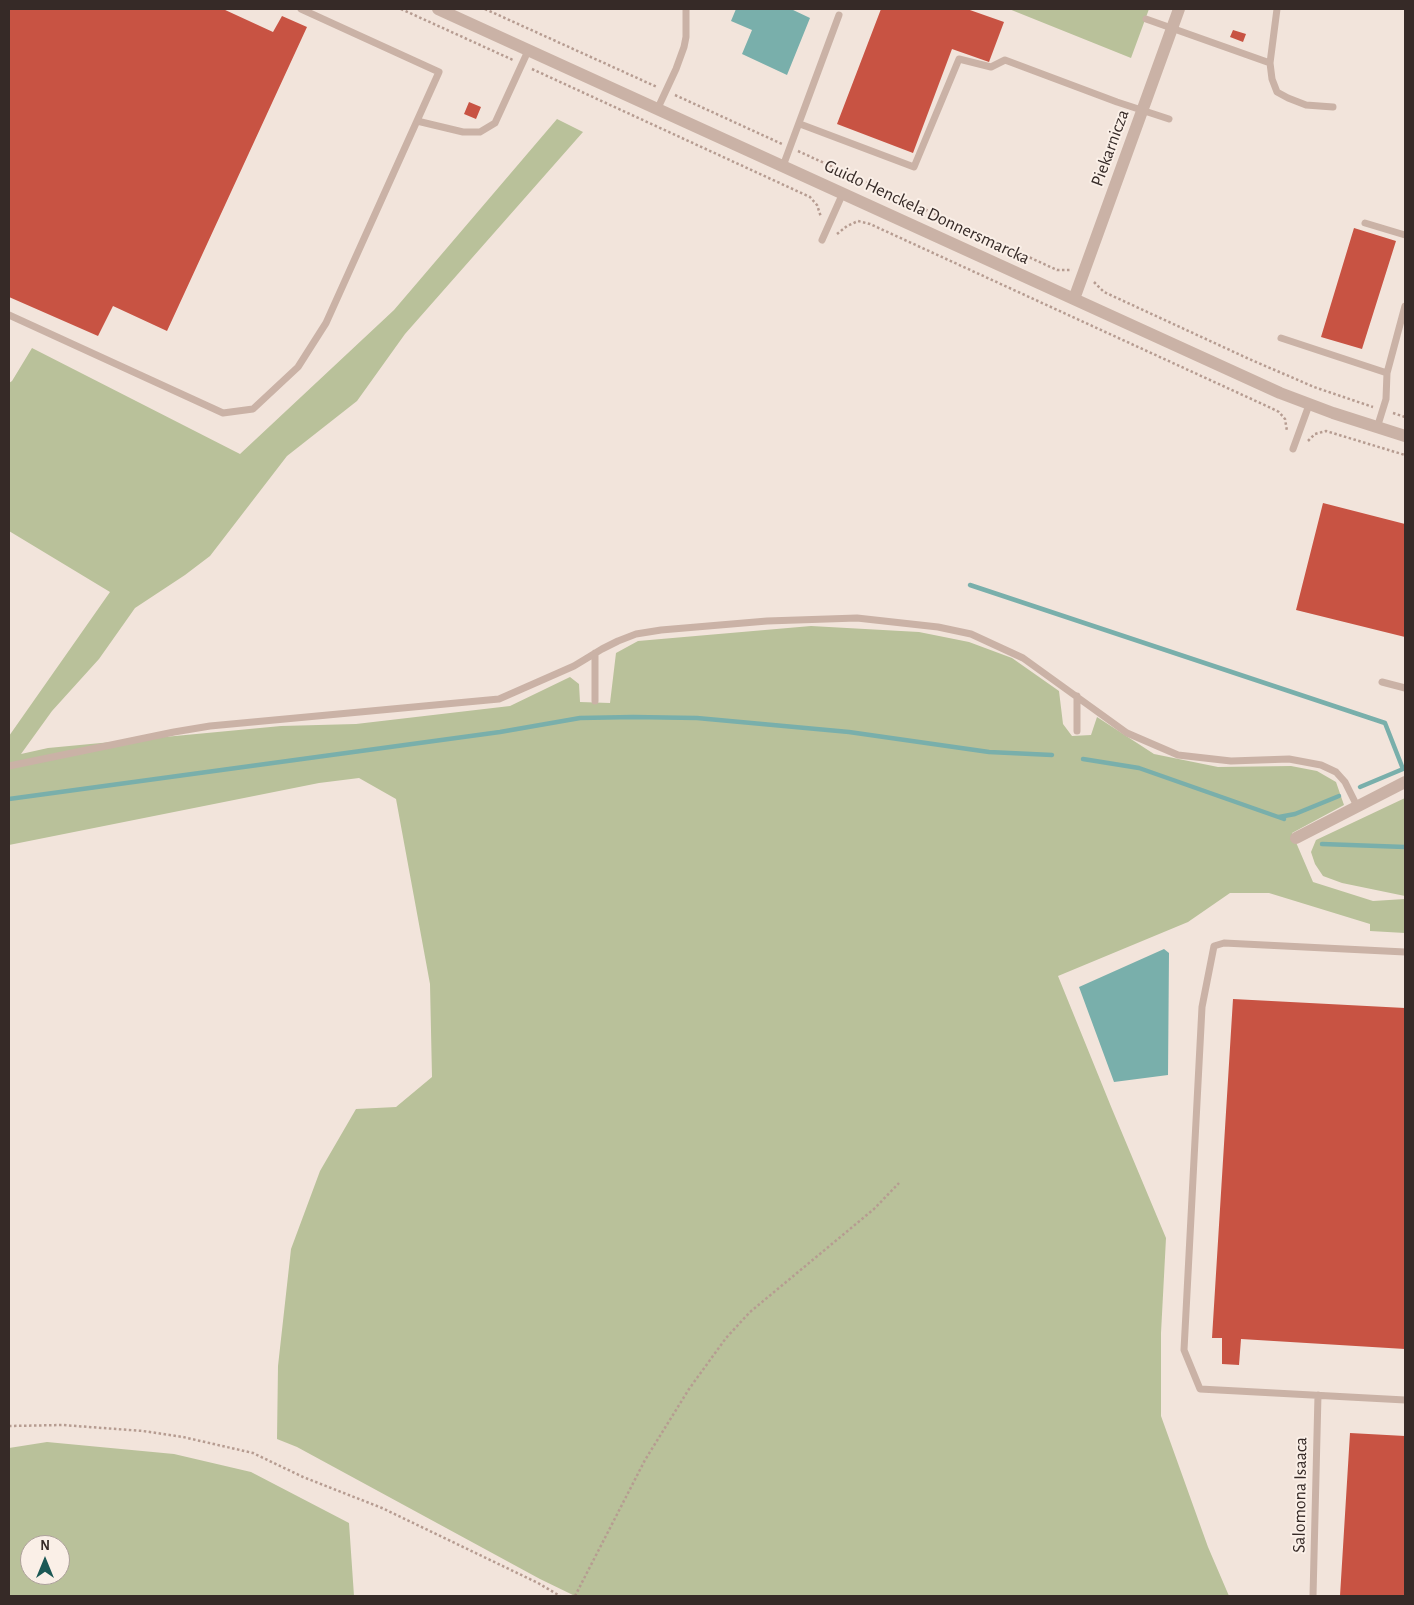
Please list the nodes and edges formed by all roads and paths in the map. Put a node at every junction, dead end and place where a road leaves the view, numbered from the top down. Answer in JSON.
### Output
{"nodes":[{"id":1,"x":301,"y":9,"type":"edge"},
{"id":2,"x":401,"y":9,"type":"edge"},
{"id":3,"x":438,"y":9,"type":"edge"},
{"id":4,"x":485,"y":9,"type":"edge"},
{"id":5,"x":686,"y":9,"type":"edge"},
{"id":6,"x":1179,"y":9,"type":"edge"},
{"id":7,"x":1277,"y":9,"type":"edge"},
{"id":8,"x":839,"y":15,"type":"dead end"},
{"id":9,"x":1146,"y":20,"type":"dead end"},
{"id":10,"x":1172,"y":28,"type":"junction"},
{"id":11,"x":528,"y":50,"type":"junction"},
{"id":12,"x":1270,"y":63,"type":"junction"},
{"id":13,"x":521,"y":64,"type":"junction"},
{"id":14,"x":666,"y":91,"type":"junction"},
{"id":15,"x":1333,"y":107,"type":"dead end"},
{"id":16,"x":657,"y":110,"type":"junction"},
{"id":17,"x":1142,"y":110,"type":"junction"},
{"id":18,"x":1169,"y":119,"type":"dead end"},
{"id":19,"x":417,"y":121,"type":"junction"},
{"id":20,"x":800,"y":124,"type":"junction"},
{"id":21,"x":791,"y":148,"type":"junction"},
{"id":22,"x":784,"y":166,"type":"junction"},
{"id":23,"x":843,"y":193,"type":"junction"},
{"id":24,"x":1365,"y":223,"type":"dead end"},
{"id":25,"x":827,"y":229,"type":"junction"},
{"id":26,"x":1405,"y":235,"type":"edge"},
{"id":27,"x":822,"y":240,"type":"dead end"},
{"id":28,"x":1070,"y":269,"type":"dead end"},
{"id":29,"x":1092,"y":280,"type":"dead end"},
{"id":30,"x":1074,"y":299,"type":"junction"},
{"id":31,"x":1405,"y":306,"type":"edge"},
{"id":32,"x":9,"y":316,"type":"edge"},
{"id":33,"x":1281,"y":338,"type":"dead end"},
{"id":34,"x":1387,"y":373,"type":"junction"},
{"id":35,"x":1309,"y":404,"type":"junction"},
{"id":36,"x":1382,"y":410,"type":"junction"},
{"id":37,"x":1405,"y":417,"type":"edge"},
{"id":38,"x":1377,"y":428,"type":"junction"},
{"id":39,"x":1405,"y":436,"type":"edge"},
{"id":40,"x":1297,"y":438,"type":"junction"},
{"id":41,"x":1293,"y":449,"type":"dead end"},
{"id":42,"x":1405,"y":454,"type":"edge"},
{"id":43,"x":595,"y":653,"type":"junction"},
{"id":44,"x":1382,"y":682,"type":"dead end"},
{"id":45,"x":1405,"y":688,"type":"edge"},
{"id":46,"x":1077,"y":696,"type":"junction"},
{"id":47,"x":594,"y":701,"type":"dead end"},
{"id":48,"x":1077,"y":731,"type":"dead end"},
{"id":49,"x":9,"y":766,"type":"edge"},
{"id":50,"x":1405,"y":782,"type":"edge"},
{"id":51,"x":1357,"y":806,"type":"junction"},
{"id":52,"x":1296,"y":838,"type":"dead end"},
{"id":53,"x":1405,"y":952,"type":"edge"},
{"id":54,"x":899,"y":1183,"type":"dead end"},
{"id":55,"x":1318,"y":1395,"type":"junction"},
{"id":56,"x":1405,"y":1400,"type":"edge"},
{"id":57,"x":9,"y":1426,"type":"edge"},
{"id":58,"x":560,"y":1596,"type":"edge"},
{"id":59,"x":575,"y":1596,"type":"edge"},
{"id":60,"x":1313,"y":1596,"type":"edge"}],
"edges":[{"from":1,"to":19,"type":"lane"},
{"from":2,"to":13,"type":"path"},
{"from":3,"to":11,"type":"street","name":"Guido Henckela Donnersmarcka"},
{"from":4,"to":14,"type":"path"},
{"from":5,"to":14,"type":"lane"},
{"from":6,"to":10,"type":"street","name":"Piekarnicza"},
{"from":7,"to":12,"type":"lane"},
{"from":8,"to":20,"type":"lane"},
{"from":9,"to":10,"type":"lane"},
{"from":10,"to":12,"type":"lane"},
{"from":10,"to":17,"type":"street","name":"Piekarnicza"},
{"from":11,"to":13,"type":"lane"},
{"from":11,"to":16,"type":"street","name":"Guido Henckela Donnersmarcka"},
{"from":12,"to":15,"type":"lane"},
{"from":13,"to":19,"type":"lane"},
{"from":13,"to":25,"type":"path"},
{"from":14,"to":16,"type":"lane"},
{"from":14,"to":21,"type":"path"},
{"from":16,"to":22,"type":"street","name":"Guido Henckela Donnersmarcka"},
{"from":17,"to":18,"type":"lane"},
{"from":17,"to":20,"type":"lane"},
{"from":17,"to":30,"type":"street","name":"Piekarnicza"},
{"from":19,"to":32,"type":"lane"},
{"from":20,"to":21,"type":"lane"},
{"from":21,"to":22,"type":"lane"},
{"from":21,"to":28,"type":"path"},
{"from":22,"to":23,"type":"street","name":"Guido Henckela Donnersmarcka"},
{"from":23,"to":25,"type":"lane"},
{"from":23,"to":30,"type":"street","name":"Guido Henckela Donnersmarcka"},
{"from":24,"to":26,"type":"lane"},
{"from":25,"to":27,"type":"lane"},
{"from":25,"to":40,"type":"path"},
{"from":29,"to":36,"type":"path"},
{"from":30,"to":35,"type":"street","name":"Guido Henckela Donnersmarcka"},
{"from":31,"to":34,"type":"lane"},
{"from":33,"to":34,"type":"lane"},
{"from":34,"to":36,"type":"lane"},
{"from":35,"to":38,"type":"street","name":"Guido Henckela Donnersmarcka"},
{"from":35,"to":40,"type":"lane"},
{"from":36,"to":37,"type":"path"},
{"from":36,"to":38,"type":"lane"},
{"from":38,"to":39,"type":"street","name":"Guido Henckela Donnersmarcka"},
{"from":40,"to":41,"type":"lane"},
{"from":40,"to":42,"type":"path"},
{"from":43,"to":46,"type":"lane"},
{"from":43,"to":47,"type":"lane"},
{"from":43,"to":49,"type":"lane"},
{"from":44,"to":45,"type":"lane"},
{"from":46,"to":48,"type":"lane"},
{"from":46,"to":51,"type":"lane"},
{"from":50,"to":51,"type":"street"},
{"from":51,"to":52,"type":"street"},
{"from":53,"to":55,"type":"lane"},
{"from":54,"to":59,"type":"path"},
{"from":55,"to":56,"type":"lane"},
{"from":55,"to":60,"type":"lane","name":"Salomona Isaaca"},
{"from":57,"to":58,"type":"path"}]}
